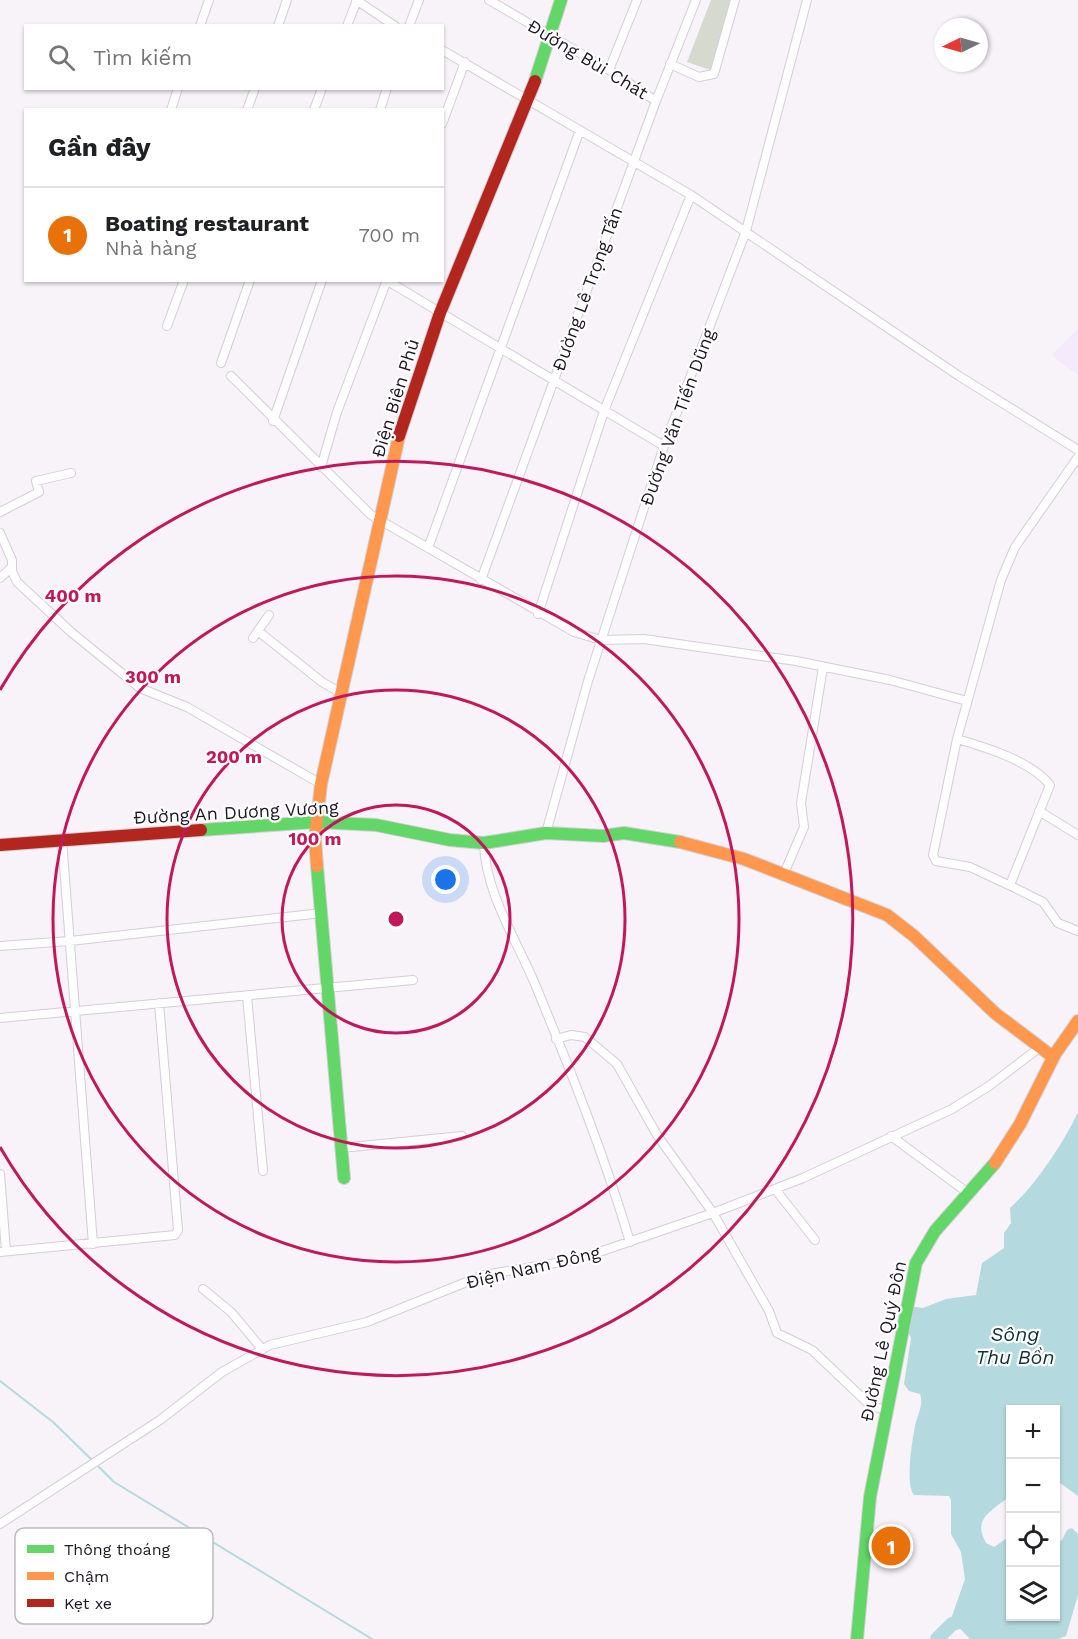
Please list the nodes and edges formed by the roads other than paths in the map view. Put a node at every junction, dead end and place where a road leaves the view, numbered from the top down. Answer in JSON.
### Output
{"nodes":[{"id":1,"x":209,"y":0,"type":"edge"},
{"id":2,"x":287,"y":0,"type":"edge"},
{"id":3,"x":357,"y":0,"type":"edge"},
{"id":4,"x":419,"y":0,"type":"edge"},
{"id":5,"x":489,"y":0,"type":"edge"},
{"id":6,"x":561,"y":0,"type":"edge"},
{"id":7,"x":637,"y":0,"type":"edge"},
{"id":8,"x":696,"y":0,"type":"edge"},
{"id":9,"x":735,"y":0,"type":"edge"},
{"id":10,"x":807,"y":0,"type":"edge"},
{"id":11,"x":201,"y":24,"type":"edge"},
{"id":12,"x":279,"y":24,"type":"edge"},
{"id":13,"x":348,"y":24,"type":"edge"},
{"id":14,"x":392,"y":24,"type":"edge"},
{"id":15,"x":410,"y":24,"type":"edge"},
{"id":16,"x":549,"y":35,"type":"junction"},
{"id":17,"x":444,"y":51,"type":"edge"},
{"id":18,"x":465,"y":62,"type":"junction"},
{"id":19,"x":670,"y":64,"type":"junction"},
{"id":20,"x":609,"y":70,"type":"junction"},
{"id":21,"x":177,"y":90,"type":"edge"},
{"id":22,"x":254,"y":90,"type":"edge"},
{"id":23,"x":321,"y":90,"type":"edge"},
{"id":24,"x":386,"y":90,"type":"edge"},
{"id":25,"x":529,"y":99,"type":"junction"},
{"id":26,"x":656,"y":101,"type":"junction"},
{"id":27,"x":172,"y":108,"type":"edge"},
{"id":28,"x":248,"y":108,"type":"edge"},
{"id":29,"x":315,"y":108,"type":"edge"},
{"id":30,"x":381,"y":108,"type":"edge"},
{"id":31,"x":444,"y":119,"type":"edge"},
{"id":32,"x":580,"y":130,"type":"junction"},
{"id":33,"x":634,"y":162,"type":"junction"},
{"id":34,"x":691,"y":195,"type":"junction"},
{"id":35,"x":746,"y":231,"type":"junction"},
{"id":36,"x":183,"y":282,"type":"edge"},
{"id":37,"x":249,"y":282,"type":"edge"},
{"id":38,"x":321,"y":282,"type":"edge"},
{"id":39,"x":386,"y":282,"type":"edge"},
{"id":40,"x":388,"y":282,"type":"edge"},
{"id":41,"x":440,"y":313,"type":"junction"},
{"id":42,"x":167,"y":326,"type":"dead end"},
{"id":43,"x":501,"y":349,"type":"junction"},
{"id":44,"x":221,"y":363,"type":"dead end"},
{"id":45,"x":231,"y":376,"type":"dead end"},
{"id":46,"x":553,"y":380,"type":"junction"},
{"id":47,"x":604,"y":411,"type":"junction"},
{"id":48,"x":273,"y":421,"type":"junction"},
{"id":49,"x":664,"y":446,"type":"junction"},
{"id":50,"x":1078,"y":450,"type":"edge"},
{"id":51,"x":1078,"y":457,"type":"edge"},
{"id":52,"x":321,"y":467,"type":"junction"},
{"id":53,"x":71,"y":473,"type":"dead end"},
{"id":54,"x":0,"y":512,"type":"edge"},
{"id":55,"x":380,"y":522,"type":"junction"},
{"id":56,"x":0,"y":533,"type":"edge"},
{"id":57,"x":428,"y":548,"type":"junction"},
{"id":58,"x":12,"y":567,"type":"junction"},
{"id":59,"x":0,"y":578,"type":"edge"},
{"id":60,"x":481,"y":580,"type":"junction"},
{"id":61,"x":538,"y":614,"type":"junction"},
{"id":62,"x":269,"y":615,"type":"dead end"},
{"id":63,"x":601,"y":640,"type":"junction"},
{"id":64,"x":823,"y":667,"type":"junction"},
{"id":65,"x":341,"y":693,"type":"junction"},
{"id":66,"x":967,"y":701,"type":"junction"},
{"id":67,"x":957,"y":739,"type":"junction"},
{"id":68,"x":321,"y":784,"type":"junction"},
{"id":69,"x":1039,"y":811,"type":"junction"},
{"id":70,"x":316,"y":822,"type":"junction"},
{"id":71,"x":546,"y":833,"type":"junction"},
{"id":72,"x":1078,"y":835,"type":"edge"},
{"id":73,"x":62,"y":840,"type":"junction"},
{"id":74,"x":484,"y":843,"type":"junction"},
{"id":75,"x":0,"y":845,"type":"edge"},
{"id":76,"x":783,"y":876,"type":"junction"},
{"id":77,"x":1010,"y":885,"type":"junction"},
{"id":78,"x":322,"y":913,"type":"junction"},
{"id":79,"x":1078,"y":931,"type":"edge"},
{"id":80,"x":70,"y":941,"type":"junction"},
{"id":81,"x":0,"y":946,"type":"edge"},
{"id":82,"x":413,"y":980,"type":"dead end"},
{"id":83,"x":328,"y":988,"type":"junction"},
{"id":84,"x":247,"y":996,"type":"junction"},
{"id":85,"x":159,"y":1003,"type":"junction"},
{"id":86,"x":74,"y":1011,"type":"junction"},
{"id":87,"x":0,"y":1018,"type":"edge"},
{"id":88,"x":1078,"y":1021,"type":"edge"},
{"id":89,"x":556,"y":1039,"type":"junction"},
{"id":90,"x":1039,"y":1048,"type":"junction"},
{"id":91,"x":1053,"y":1057,"type":"junction"},
{"id":92,"x":462,"y":1136,"type":"dead end"},
{"id":93,"x":891,"y":1136,"type":"junction"},
{"id":94,"x":341,"y":1148,"type":"junction"},
{"id":95,"x":263,"y":1171,"type":"dead end"},
{"id":96,"x":0,"y":1174,"type":"edge"},
{"id":97,"x":344,"y":1178,"type":"dead end"},
{"id":98,"x":775,"y":1189,"type":"junction"},
{"id":99,"x":968,"y":1193,"type":"junction"},
{"id":100,"x":713,"y":1213,"type":"junction"},
{"id":101,"x":815,"y":1240,"type":"dead end"},
{"id":102,"x":630,"y":1242,"type":"junction"},
{"id":103,"x":93,"y":1244,"type":"junction"},
{"id":104,"x":3,"y":1252,"type":"edge"},
{"id":105,"x":203,"y":1289,"type":"dead end"},
{"id":106,"x":262,"y":1349,"type":"junction"},
{"id":107,"x":886,"y":1410,"type":"junction"},
{"id":108,"x":0,"y":1524,"type":"edge"},
{"id":109,"x":857,"y":1639,"type":"edge"}],
"edges":[{"from":1,"to":11,"type":"street"},
{"from":2,"to":12,"type":"street"},
{"from":3,"to":13,"type":"street"},
{"from":3,"to":14,"type":"street"},
{"from":4,"to":15,"type":"street"},
{"from":5,"to":16,"type":"street","name":"Đường Bùi Chát"},
{"from":6,"to":16,"type":"main road","name":"Điện Biên Phủ"},
{"from":7,"to":20,"type":"street"},
{"from":8,"to":19,"type":"street","name":"Đường Lê Trọng Tấn"},
{"from":9,"to":19,"type":"street"},
{"from":10,"to":35,"type":"street","name":"Đường Văn Tiến Dũng"},
{"from":16,"to":20,"type":"street","name":"Đường Bùi Chát"},
{"from":16,"to":25,"type":"main road","name":"Điện Biên Phủ"},
{"from":17,"to":18,"type":"street"},
{"from":18,"to":25,"type":"street"},
{"from":18,"to":31,"type":"street"},
{"from":19,"to":26,"type":"street","name":"Đường Lê Trọng Tấn"},
{"from":20,"to":26,"type":"street","name":"Đường Bùi Chát"},
{"from":21,"to":27,"type":"street"},
{"from":22,"to":28,"type":"street"},
{"from":23,"to":29,"type":"street"},
{"from":24,"to":30,"type":"street"},
{"from":25,"to":32,"type":"street"},
{"from":25,"to":41,"type":"main road","name":"Điện Biên Phủ"},
{"from":26,"to":33,"type":"street","name":"Đường Lê Trọng Tấn"},
{"from":32,"to":33,"type":"street"},
{"from":32,"to":43,"type":"street"},
{"from":33,"to":34,"type":"street"},
{"from":33,"to":46,"type":"street","name":"Đường Lê Trọng Tấn"},
{"from":34,"to":35,"type":"street"},
{"from":34,"to":47,"type":"street"},
{"from":35,"to":49,"type":"street","name":"Đường Văn Tiến Dũng"},
{"from":35,"to":50,"type":"street"},
{"from":36,"to":42,"type":"street"},
{"from":37,"to":44,"type":"street"},
{"from":38,"to":48,"type":"street"},
{"from":39,"to":52,"type":"street"},
{"from":40,"to":41,"type":"street"},
{"from":41,"to":43,"type":"street"},
{"from":41,"to":55,"type":"main road","name":"Điện Biên Phủ"},
{"from":43,"to":46,"type":"street"},
{"from":43,"to":57,"type":"street"},
{"from":45,"to":48,"type":"street"},
{"from":46,"to":47,"type":"street"},
{"from":46,"to":60,"type":"street","name":"Đường Lê Trọng Tấn"},
{"from":47,"to":49,"type":"street"},
{"from":47,"to":61,"type":"street"},
{"from":48,"to":52,"type":"street"},
{"from":49,"to":63,"type":"street","name":"Đường Văn Tiến Dũng"},
{"from":51,"to":66,"type":"street"},
{"from":52,"to":55,"type":"street"},
{"from":53,"to":54,"type":"street"},
{"from":55,"to":57,"type":"street"},
{"from":55,"to":65,"type":"main road","name":"Điện Biên Phủ"},
{"from":56,"to":58,"type":"street"},
{"from":57,"to":60,"type":"street"},
{"from":58,"to":59,"type":"street"},
{"from":58,"to":68,"type":"street"},
{"from":60,"to":61,"type":"street"},
{"from":61,"to":63,"type":"street"},
{"from":62,"to":65,"type":"street"},
{"from":63,"to":64,"type":"street"},
{"from":63,"to":71,"type":"street","name":"Đường Văn Tiến Dũng"},
{"from":64,"to":66,"type":"street"},
{"from":64,"to":76,"type":"street"},
{"from":65,"to":68,"type":"main road","name":"Điện Biên Phủ"},
{"from":66,"to":67,"type":"street"},
{"from":67,"to":69,"type":"street"},
{"from":67,"to":77,"type":"street"},
{"from":68,"to":70,"type":"main road","name":"Điện Biên Phủ"},
{"from":69,"to":72,"type":"street"},
{"from":69,"to":77,"type":"street"},
{"from":70,"to":73,"type":"main road","name":"Đường An Dương Vương"},
{"from":70,"to":74,"type":"main road","name":"Đường An Dương Vương"},
{"from":70,"to":78,"type":"main road","name":"Điện Biên Phủ"},
{"from":71,"to":74,"type":"main road","name":"Đường An Dương Vương"},
{"from":71,"to":76,"type":"main road","name":"Đường An Dương Vương"},
{"from":73,"to":75,"type":"main road","name":"Đường An Dương Vương"},
{"from":73,"to":80,"type":"street"},
{"from":74,"to":89,"type":"street"},
{"from":76,"to":90,"type":"main road","name":"Đường An Dương Vương"},
{"from":77,"to":79,"type":"street"},
{"from":78,"to":80,"type":"street"},
{"from":78,"to":83,"type":"main road","name":"Điện Biên Phủ"},
{"from":80,"to":81,"type":"street"},
{"from":80,"to":86,"type":"street"},
{"from":82,"to":83,"type":"street"},
{"from":83,"to":84,"type":"street"},
{"from":83,"to":94,"type":"main road","name":"Điện Biên Phủ"},
{"from":84,"to":85,"type":"street"},
{"from":84,"to":95,"type":"street"},
{"from":85,"to":86,"type":"street"},
{"from":85,"to":103,"type":"street"},
{"from":86,"to":87,"type":"street"},
{"from":86,"to":103,"type":"street"},
{"from":88,"to":91,"type":"main road","name":"Đường Lê Quý Đôn"},
{"from":89,"to":100,"type":"street"},
{"from":89,"to":102,"type":"street"},
{"from":90,"to":91,"type":"main road","name":"Đường An Dương Vương"},
{"from":90,"to":93,"type":"street","name":"Điện Nam Đông"},
{"from":91,"to":99,"type":"main road","name":"Đường Lê Quý Đôn"},
{"from":92,"to":94,"type":"street"},
{"from":93,"to":98,"type":"street","name":"Điện Nam Đông"},
{"from":93,"to":99,"type":"street"},
{"from":94,"to":97,"type":"main road","name":"Điện Biên Phủ"},
{"from":96,"to":104,"type":"street"},
{"from":98,"to":100,"type":"street","name":"Điện Nam Đông"},
{"from":98,"to":101,"type":"street"},
{"from":99,"to":107,"type":"main road","name":"Đường Lê Quý Đôn"},
{"from":100,"to":102,"type":"street","name":"Điện Nam Đông"},
{"from":100,"to":107,"type":"street"},
{"from":102,"to":106,"type":"street","name":"Điện Nam Đông"},
{"from":103,"to":104,"type":"street"},
{"from":105,"to":106,"type":"street"},
{"from":106,"to":108,"type":"street","name":"Điện Nam Đông"},
{"from":107,"to":109,"type":"main road","name":"Đường Lê Quý Đôn"}]}
